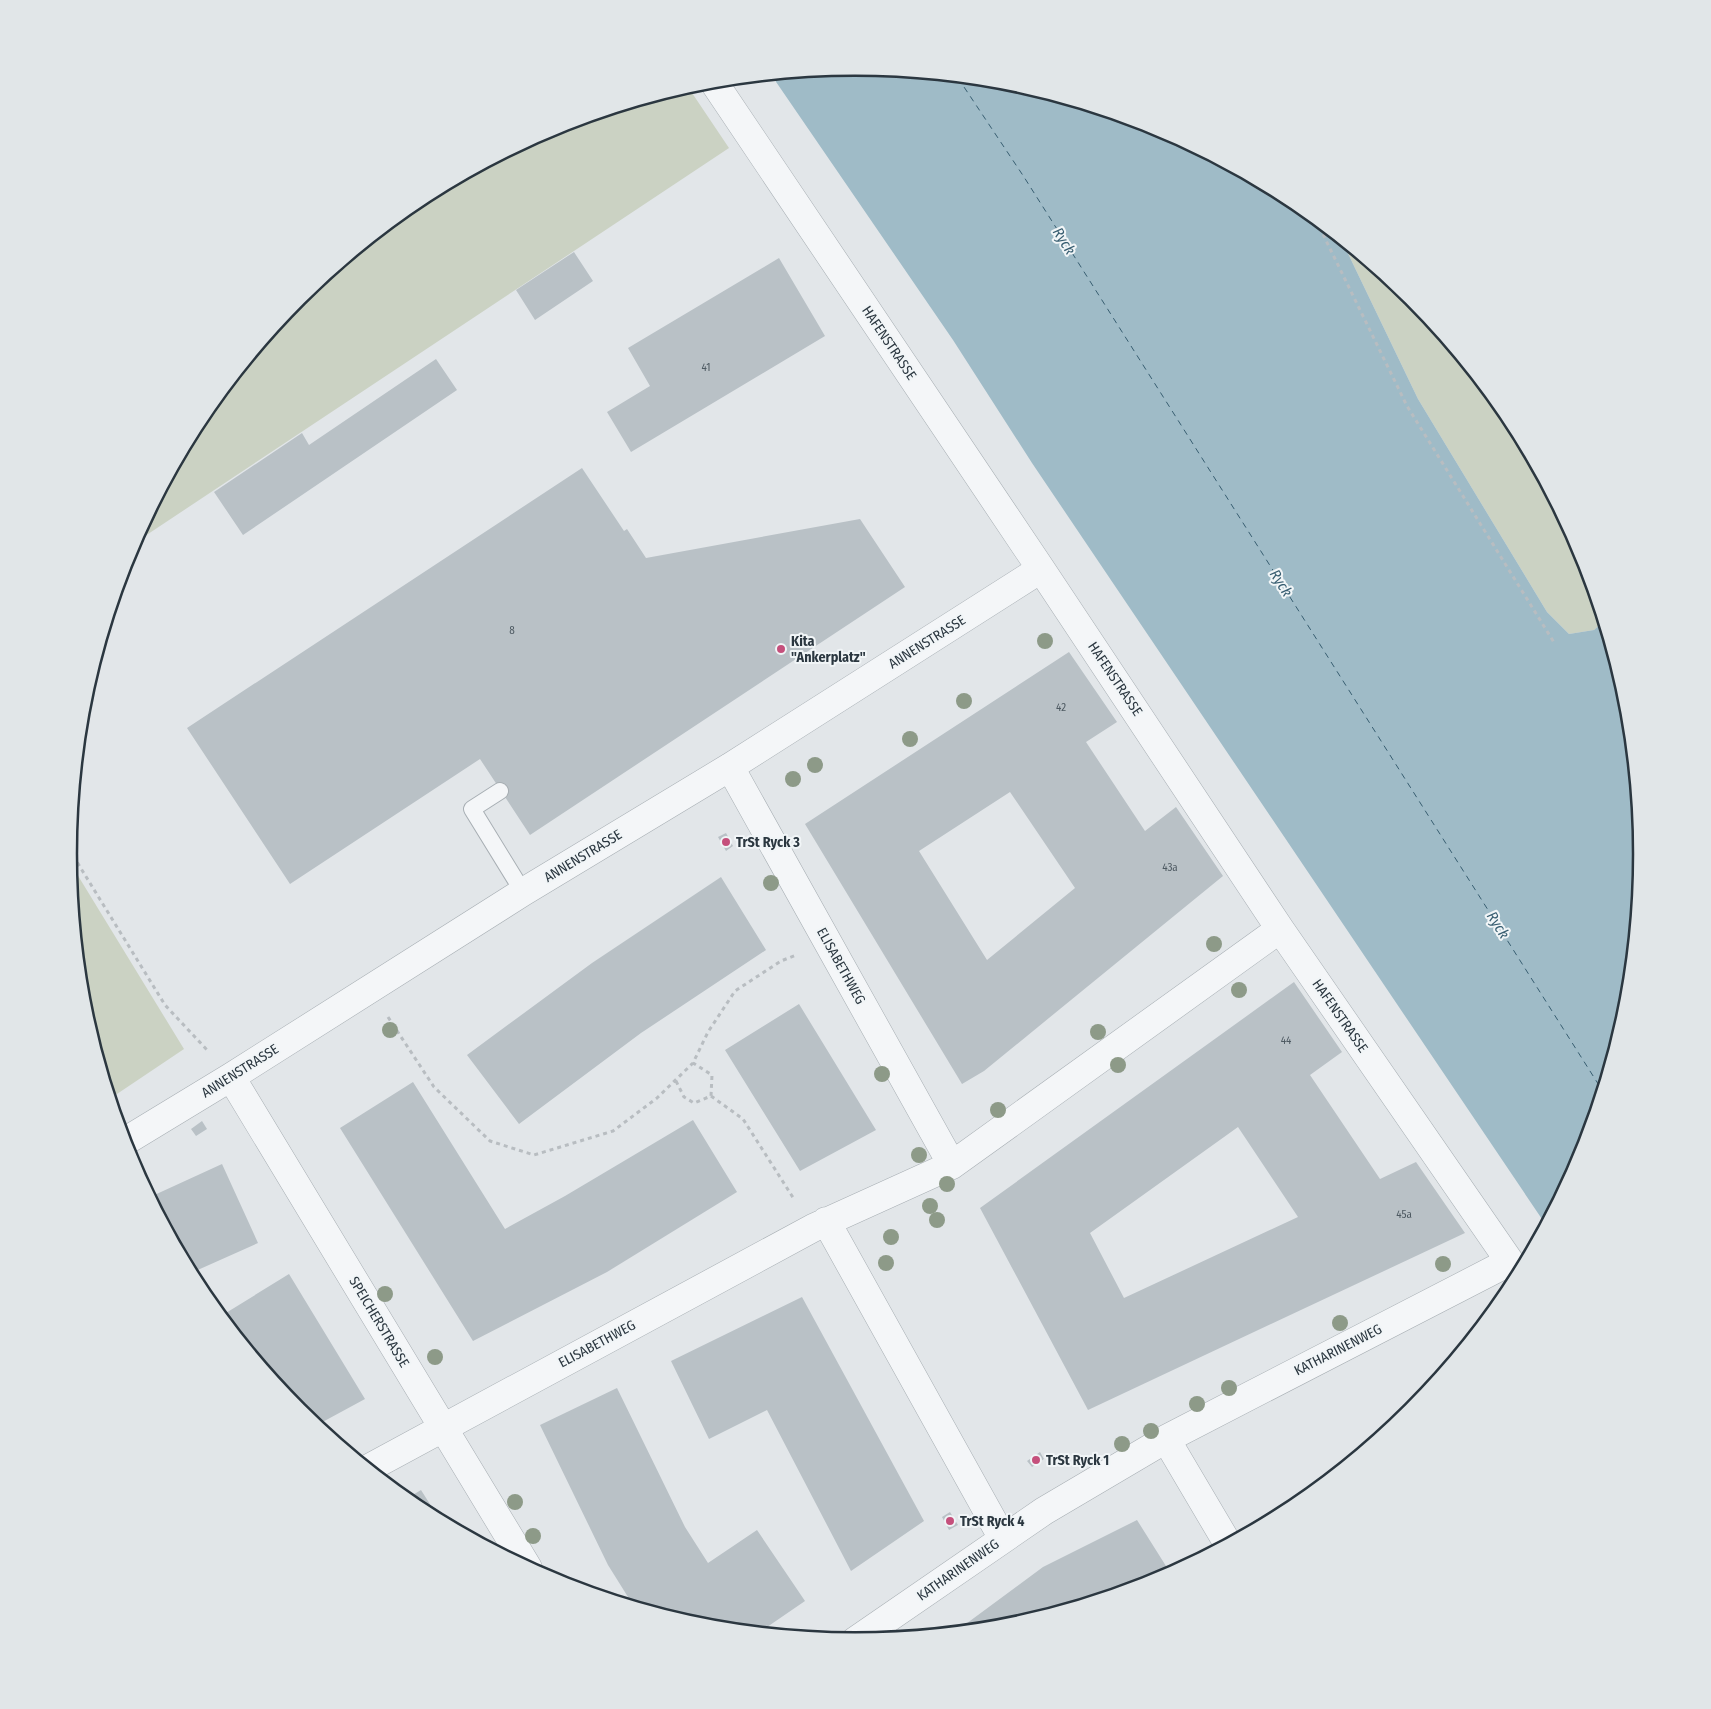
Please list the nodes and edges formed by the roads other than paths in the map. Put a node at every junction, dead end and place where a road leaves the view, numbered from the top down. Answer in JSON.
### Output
{"nodes":[{"id":1,"x":718,"y":89,"type":"edge"},
{"id":2,"x":1041,"y":569,"type":"junction"},
{"id":3,"x":730,"y":767,"type":"junction"},
{"id":4,"x":500,"y":791,"type":"dead end"},
{"id":5,"x":523,"y":892,"type":"junction"},
{"id":6,"x":1280,"y":929,"type":"junction"},
{"id":7,"x":231,"y":1077,"type":"junction"},
{"id":8,"x":131,"y":1138,"type":"edge"},
{"id":9,"x":952,"y":1165,"type":"junction"},
{"id":10,"x":819,"y":1225,"type":"junction"},
{"id":11,"x":1514,"y":1268,"type":"edge"},
{"id":12,"x":442,"y":1428,"type":"junction"},
{"id":13,"x":1166,"y":1439,"type":"junction"},
{"id":14,"x":374,"y":1465,"type":"edge"},
{"id":15,"x":1003,"y":1539,"type":"junction"},
{"id":16,"x":1225,"y":1539,"type":"edge"},
{"id":17,"x":521,"y":1557,"type":"edge"},
{"id":18,"x":867,"y":1633,"type":"edge"}],
"edges":[{"from":1,"to":2,"type":"street","name":"HAFENSTRASSE"},
{"from":2,"to":3,"type":"street","name":"ANNENSTRASSE"},
{"from":2,"to":6,"type":"street","name":"HAFENSTRASSE"},
{"from":3,"to":5,"type":"street","name":"ANNENSTRASSE"},
{"from":3,"to":9,"type":"street","name":"ELISABETHWEG"},
{"from":4,"to":5,"type":"lane"},
{"from":5,"to":7,"type":"street","name":"ANNENSTRASSE"},
{"from":6,"to":9,"type":"street","name":"ELISABETHWEG"},
{"from":6,"to":11,"type":"street","name":"HAFENSTRASSE"},
{"from":7,"to":8,"type":"street","name":"ANNENSTRASSE"},
{"from":7,"to":12,"type":"street","name":"SPEICHERSTRASSE"},
{"from":9,"to":10,"type":"street","name":"ELISABETHWEG"},
{"from":10,"to":12,"type":"street","name":"ELISABETHWEG"},
{"from":10,"to":15,"type":"street"},
{"from":11,"to":13,"type":"street","name":"KATHARINENWEG"},
{"from":12,"to":14,"type":"street","name":"ELISABETHWEG"},
{"from":12,"to":17,"type":"street","name":"SPEICHERSTRASSE"},
{"from":13,"to":15,"type":"street","name":"KATHARINENWEG"},
{"from":13,"to":16,"type":"street"},
{"from":15,"to":18,"type":"street","name":"KATHARINENWEG"}]}
